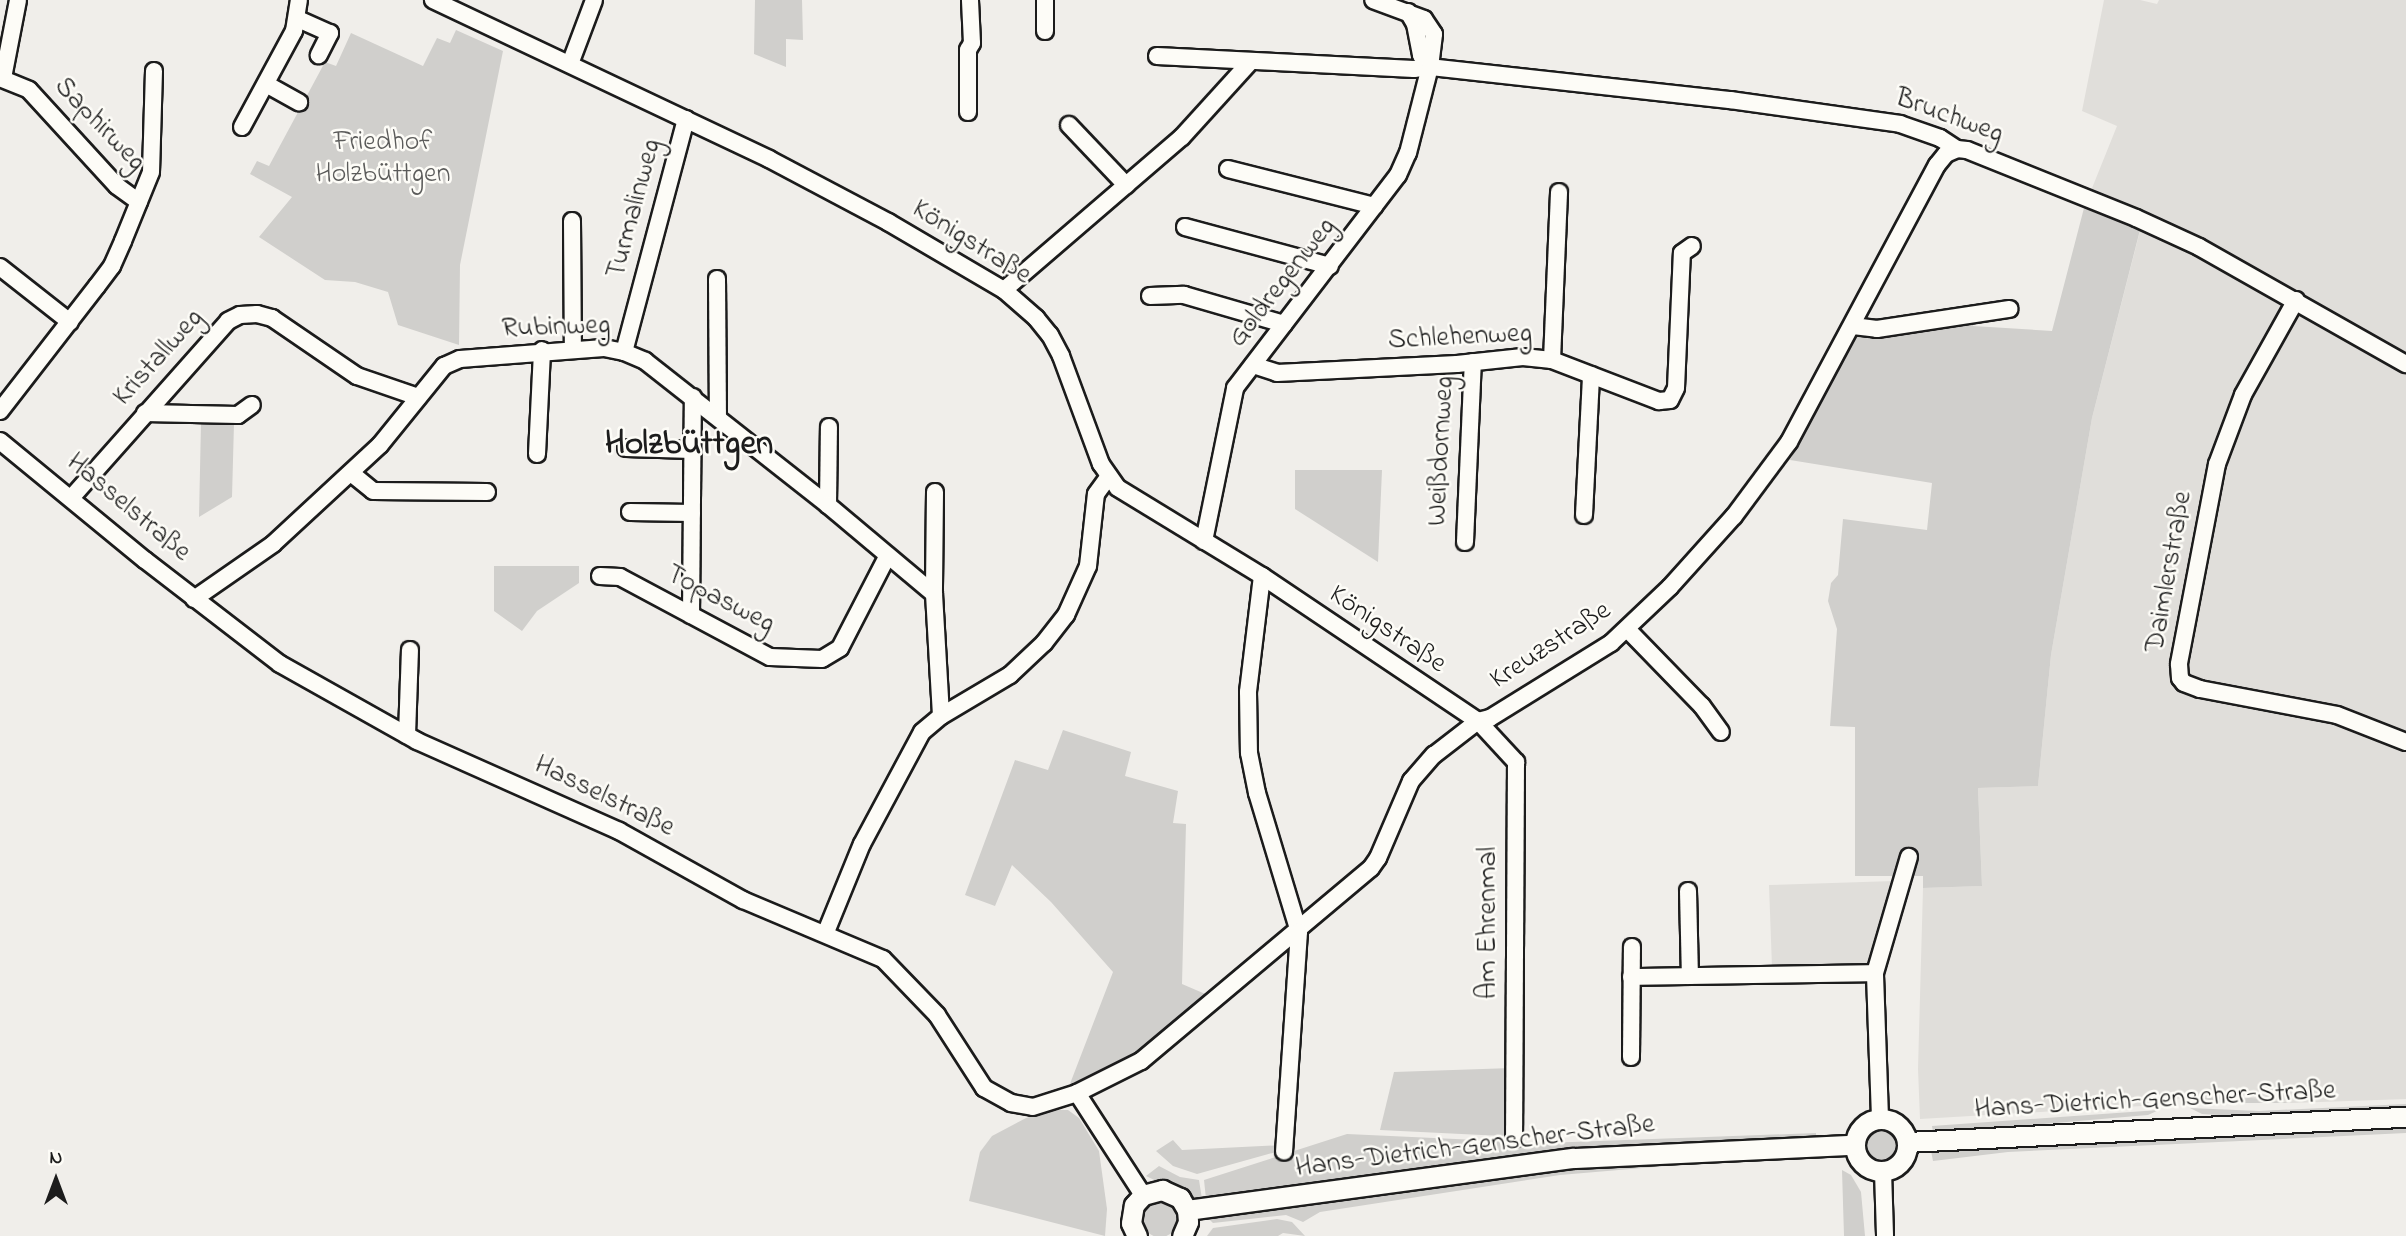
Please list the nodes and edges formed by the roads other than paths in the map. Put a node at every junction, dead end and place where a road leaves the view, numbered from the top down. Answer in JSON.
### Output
{"nodes":[{"id":1,"x":18,"y":0,"type":"edge"},
{"id":2,"x":299,"y":0,"type":"edge"},
{"id":3,"x":433,"y":0,"type":"edge"},
{"id":4,"x":594,"y":0,"type":"edge"},
{"id":5,"x":970,"y":0,"type":"edge"},
{"id":6,"x":1045,"y":0,"type":"edge"},
{"id":7,"x":1373,"y":0,"type":"edge"},
{"id":8,"x":298,"y":19,"type":"junction"},
{"id":9,"x":1045,"y":31,"type":"dead end"},
{"id":10,"x":319,"y":55,"type":"dead end"},
{"id":11,"x":1157,"y":56,"type":"dead end"},
{"id":12,"x":1250,"y":62,"type":"junction"},
{"id":13,"x":569,"y":64,"type":"junction"},
{"id":14,"x":1430,"y":67,"type":"junction"},
{"id":15,"x":154,"y":71,"type":"dead end"},
{"id":16,"x":1,"y":78,"type":"edge"},
{"id":17,"x":266,"y":84,"type":"junction"},
{"id":18,"x":299,"y":102,"type":"dead end"},
{"id":19,"x":968,"y":112,"type":"dead end"},
{"id":20,"x":686,"y":120,"type":"junction"},
{"id":21,"x":1069,"y":125,"type":"dead end"},
{"id":22,"x":242,"y":127,"type":"dead end"},
{"id":23,"x":1957,"y":149,"type":"junction"},
{"id":24,"x":1227,"y":169,"type":"dead end"},
{"id":25,"x":1126,"y":185,"type":"junction"},
{"id":26,"x":1559,"y":192,"type":"dead end"},
{"id":27,"x":139,"y":202,"type":"junction"},
{"id":28,"x":1374,"y":206,"type":"junction"},
{"id":29,"x":572,"y":221,"type":"dead end"},
{"id":30,"x":1185,"y":227,"type":"dead end"},
{"id":31,"x":1692,"y":246,"type":"dead end"},
{"id":32,"x":1330,"y":266,"type":"junction"},
{"id":33,"x":0,"y":267,"type":"edge"},
{"id":34,"x":718,"y":279,"type":"dead end"},
{"id":35,"x":1004,"y":290,"type":"junction"},
{"id":36,"x":1150,"y":296,"type":"dead end"},
{"id":37,"x":2296,"y":300,"type":"junction"},
{"id":38,"x":2009,"y":309,"type":"dead end"},
{"id":39,"x":70,"y":322,"type":"junction"},
{"id":40,"x":1284,"y":324,"type":"junction"},
{"id":41,"x":1853,"y":326,"type":"junction"},
{"id":42,"x":573,"y":349,"type":"junction"},
{"id":43,"x":542,"y":351,"type":"junction"},
{"id":44,"x":624,"y":352,"type":"junction"},
{"id":45,"x":1552,"y":360,"type":"junction"},
{"id":46,"x":1473,"y":362,"type":"junction"},
{"id":47,"x":2406,"y":364,"type":"edge"},
{"id":48,"x":1253,"y":365,"type":"junction"},
{"id":49,"x":1591,"y":375,"type":"junction"},
{"id":50,"x":418,"y":397,"type":"junction"},
{"id":51,"x":693,"y":397,"type":"junction"},
{"id":52,"x":252,"y":405,"type":"dead end"},
{"id":53,"x":0,"y":411,"type":"edge"},
{"id":54,"x":145,"y":413,"type":"junction"},
{"id":55,"x":718,"y":416,"type":"junction"},
{"id":56,"x":829,"y":427,"type":"dead end"},
{"id":57,"x":0,"y":440,"type":"edge"},
{"id":58,"x":625,"y":448,"type":"dead end"},
{"id":59,"x":692,"y":450,"type":"junction"},
{"id":60,"x":537,"y":454,"type":"dead end"},
{"id":61,"x":351,"y":472,"type":"junction"},
{"id":62,"x":1109,"y":476,"type":"junction"},
{"id":63,"x":487,"y":492,"type":"dead end"},
{"id":64,"x":935,"y":492,"type":"dead end"},
{"id":65,"x":72,"y":497,"type":"junction"},
{"id":66,"x":828,"y":505,"type":"junction"},
{"id":67,"x":630,"y":512,"type":"dead end"},
{"id":68,"x":692,"y":513,"type":"junction"},
{"id":69,"x":1584,"y":514,"type":"dead end"},
{"id":70,"x":1205,"y":541,"type":"junction"},
{"id":71,"x":1465,"y":542,"type":"dead end"},
{"id":72,"x":887,"y":557,"type":"junction"},
{"id":73,"x":600,"y":576,"type":"dead end"},
{"id":74,"x":1262,"y":576,"type":"junction"},
{"id":75,"x":934,"y":594,"type":"junction"},
{"id":76,"x":194,"y":599,"type":"junction"},
{"id":77,"x":691,"y":615,"type":"junction"},
{"id":78,"x":1628,"y":629,"type":"junction"},
{"id":79,"x":410,"y":650,"type":"dead end"},
{"id":80,"x":941,"y":716,"type":"junction"},
{"id":81,"x":1478,"y":722,"type":"junction"},
{"id":82,"x":1721,"y":732,"type":"dead end"},
{"id":83,"x":407,"y":735,"type":"junction"},
{"id":84,"x":2406,"y":742,"type":"edge"},
{"id":85,"x":1909,"y":857,"type":"dead end"},
{"id":86,"x":1688,"y":891,"type":"dead end"},
{"id":87,"x":826,"y":932,"type":"junction"},
{"id":88,"x":1299,"y":932,"type":"junction"},
{"id":89,"x":1632,"y":947,"type":"dead end"},
{"id":90,"x":1875,"y":973,"type":"junction"},
{"id":91,"x":1689,"y":976,"type":"junction"},
{"id":92,"x":1632,"y":977,"type":"junction"},
{"id":93,"x":1631,"y":1057,"type":"dead end"},
{"id":94,"x":1077,"y":1093,"type":"junction"},
{"id":95,"x":2406,"y":1117,"type":"edge"},
{"id":96,"x":1880,"y":1118,"type":"junction"},
{"id":97,"x":1514,"y":1139,"type":"dead end"},
{"id":98,"x":1907,"y":1142,"type":"junction"},
{"id":99,"x":1854,"y":1144,"type":"junction"},
{"id":100,"x":1284,"y":1151,"type":"dead end"},
{"id":101,"x":1883,"y":1171,"type":"junction"},
{"id":102,"x":1143,"y":1195,"type":"junction"},
{"id":103,"x":1187,"y":1210,"type":"junction"},
{"id":104,"x":1137,"y":1236,"type":"edge"},
{"id":105,"x":1182,"y":1236,"type":"edge"},
{"id":106,"x":1885,"y":1236,"type":"edge"}],
"edges":[{"from":1,"to":16,"type":"street"},
{"from":2,"to":8,"type":"street"},
{"from":3,"to":13,"type":"street","name":"Königstraße"},
{"from":4,"to":13,"type":"street"},
{"from":5,"to":19,"type":"street"},
{"from":6,"to":9,"type":"street"},
{"from":7,"to":14,"type":"street"},
{"from":8,"to":10,"type":"street"},
{"from":8,"to":17,"type":"street"},
{"from":11,"to":12,"type":"street","name":"Bruchweg"},
{"from":12,"to":14,"type":"street","name":"Bruchweg"},
{"from":12,"to":25,"type":"street"},
{"from":13,"to":20,"type":"street","name":"Königstraße"},
{"from":14,"to":23,"type":"street","name":"Bruchweg"},
{"from":14,"to":28,"type":"street","name":"Goldregenweg"},
{"from":15,"to":27,"type":"street","name":"Saphirweg"},
{"from":16,"to":27,"type":"street","name":"Saphirweg"},
{"from":17,"to":18,"type":"street"},
{"from":17,"to":22,"type":"street"},
{"from":20,"to":35,"type":"street","name":"Königstraße"},
{"from":20,"to":44,"type":"street","name":"Turmalinweg"},
{"from":21,"to":25,"type":"street"},
{"from":23,"to":37,"type":"street","name":"Bruchweg"},
{"from":23,"to":41,"type":"street","name":"Kreuzstraße"},
{"from":24,"to":28,"type":"street"},
{"from":25,"to":35,"type":"street"},
{"from":26,"to":45,"type":"street"},
{"from":27,"to":39,"type":"street","name":"Saphirweg"},
{"from":28,"to":32,"type":"street","name":"Goldregenweg"},
{"from":29,"to":42,"type":"street"},
{"from":30,"to":32,"type":"street"},
{"from":31,"to":49,"type":"street","name":"Schlehenweg"},
{"from":32,"to":40,"type":"street","name":"Goldregenweg"},
{"from":33,"to":39,"type":"street"},
{"from":34,"to":55,"type":"street"},
{"from":35,"to":62,"type":"street","name":"Königstraße"},
{"from":36,"to":40,"type":"street"},
{"from":37,"to":47,"type":"street","name":"Bruchweg"},
{"from":37,"to":84,"type":"street","name":"Daimlerstraße"},
{"from":38,"to":41,"type":"street"},
{"from":39,"to":53,"type":"street","name":"Saphirweg"},
{"from":40,"to":48,"type":"street","name":"Goldregenweg"},
{"from":41,"to":78,"type":"street","name":"Kreuzstraße"},
{"from":42,"to":43,"type":"street","name":"Rubinweg"},
{"from":42,"to":44,"type":"street","name":"Rubinweg"},
{"from":43,"to":50,"type":"street","name":"Rubinweg"},
{"from":43,"to":60,"type":"street"},
{"from":44,"to":51,"type":"street","name":"Rubinweg"},
{"from":45,"to":46,"type":"street","name":"Schlehenweg"},
{"from":45,"to":49,"type":"street","name":"Schlehenweg"},
{"from":46,"to":48,"type":"street","name":"Schlehenweg"},
{"from":46,"to":71,"type":"street","name":"Weißdornweg"},
{"from":48,"to":70,"type":"street","name":"Goldregenweg"},
{"from":49,"to":69,"type":"street"},
{"from":50,"to":54,"type":"street","name":"Kristallweg"},
{"from":50,"to":61,"type":"street","name":"Rubinweg"},
{"from":51,"to":55,"type":"street","name":"Rubinweg"},
{"from":51,"to":59,"type":"street"},
{"from":52,"to":54,"type":"street"},
{"from":54,"to":65,"type":"street","name":"Kristallweg"},
{"from":55,"to":66,"type":"street","name":"Rubinweg"},
{"from":56,"to":66,"type":"street"},
{"from":57,"to":65,"type":"street","name":"Hasselstraße"},
{"from":58,"to":59,"type":"street"},
{"from":59,"to":68,"type":"street"},
{"from":61,"to":63,"type":"street"},
{"from":61,"to":76,"type":"street","name":"Rubinweg"},
{"from":62,"to":70,"type":"street","name":"Königstraße"},
{"from":62,"to":80,"type":"street"},
{"from":64,"to":75,"type":"street"},
{"from":65,"to":76,"type":"street","name":"Hasselstraße"},
{"from":66,"to":72,"type":"street","name":"Rubinweg"},
{"from":67,"to":68,"type":"street"},
{"from":68,"to":77,"type":"street"},
{"from":70,"to":74,"type":"street","name":"Königstraße"},
{"from":72,"to":75,"type":"street","name":"Rubinweg"},
{"from":72,"to":77,"type":"street","name":"Topasweg"},
{"from":73,"to":77,"type":"street","name":"Topasweg"},
{"from":74,"to":81,"type":"street","name":"Königstraße"},
{"from":74,"to":88,"type":"street"},
{"from":75,"to":80,"type":"street"},
{"from":76,"to":83,"type":"street","name":"Hasselstraße"},
{"from":78,"to":81,"type":"street","name":"Kreuzstraße"},
{"from":78,"to":82,"type":"street"},
{"from":79,"to":83,"type":"street"},
{"from":80,"to":87,"type":"street"},
{"from":81,"to":88,"type":"street","name":"Kreuzstraße"},
{"from":81,"to":97,"type":"street","name":"Am Ehrenmal"},
{"from":83,"to":87,"type":"street","name":"Hasselstraße"},
{"from":85,"to":90,"type":"street"},
{"from":86,"to":91,"type":"street"},
{"from":87,"to":94,"type":"street","name":"Hasselstraße"},
{"from":88,"to":94,"type":"street","name":"Kreuzstraße"},
{"from":88,"to":100,"type":"street"},
{"from":89,"to":92,"type":"street"},
{"from":90,"to":91,"type":"street"},
{"from":90,"to":96,"type":"street"},
{"from":91,"to":92,"type":"street"},
{"from":92,"to":93,"type":"street"},
{"from":94,"to":102,"type":"street"},
{"from":95,"to":98,"type":"street","name":"Hans-Dietrich-Genscher-Straße"},
{"from":96,"to":98,"type":"street"},
{"from":96,"to":99,"type":"street"},
{"from":98,"to":101,"type":"street"},
{"from":99,"to":101,"type":"street"},
{"from":99,"to":103,"type":"street","name":"Hans-Dietrich-Genscher-Straße"},
{"from":101,"to":106,"type":"street"},
{"from":102,"to":103,"type":"street"},
{"from":102,"to":104,"type":"street"},
{"from":103,"to":105,"type":"street"}]}
